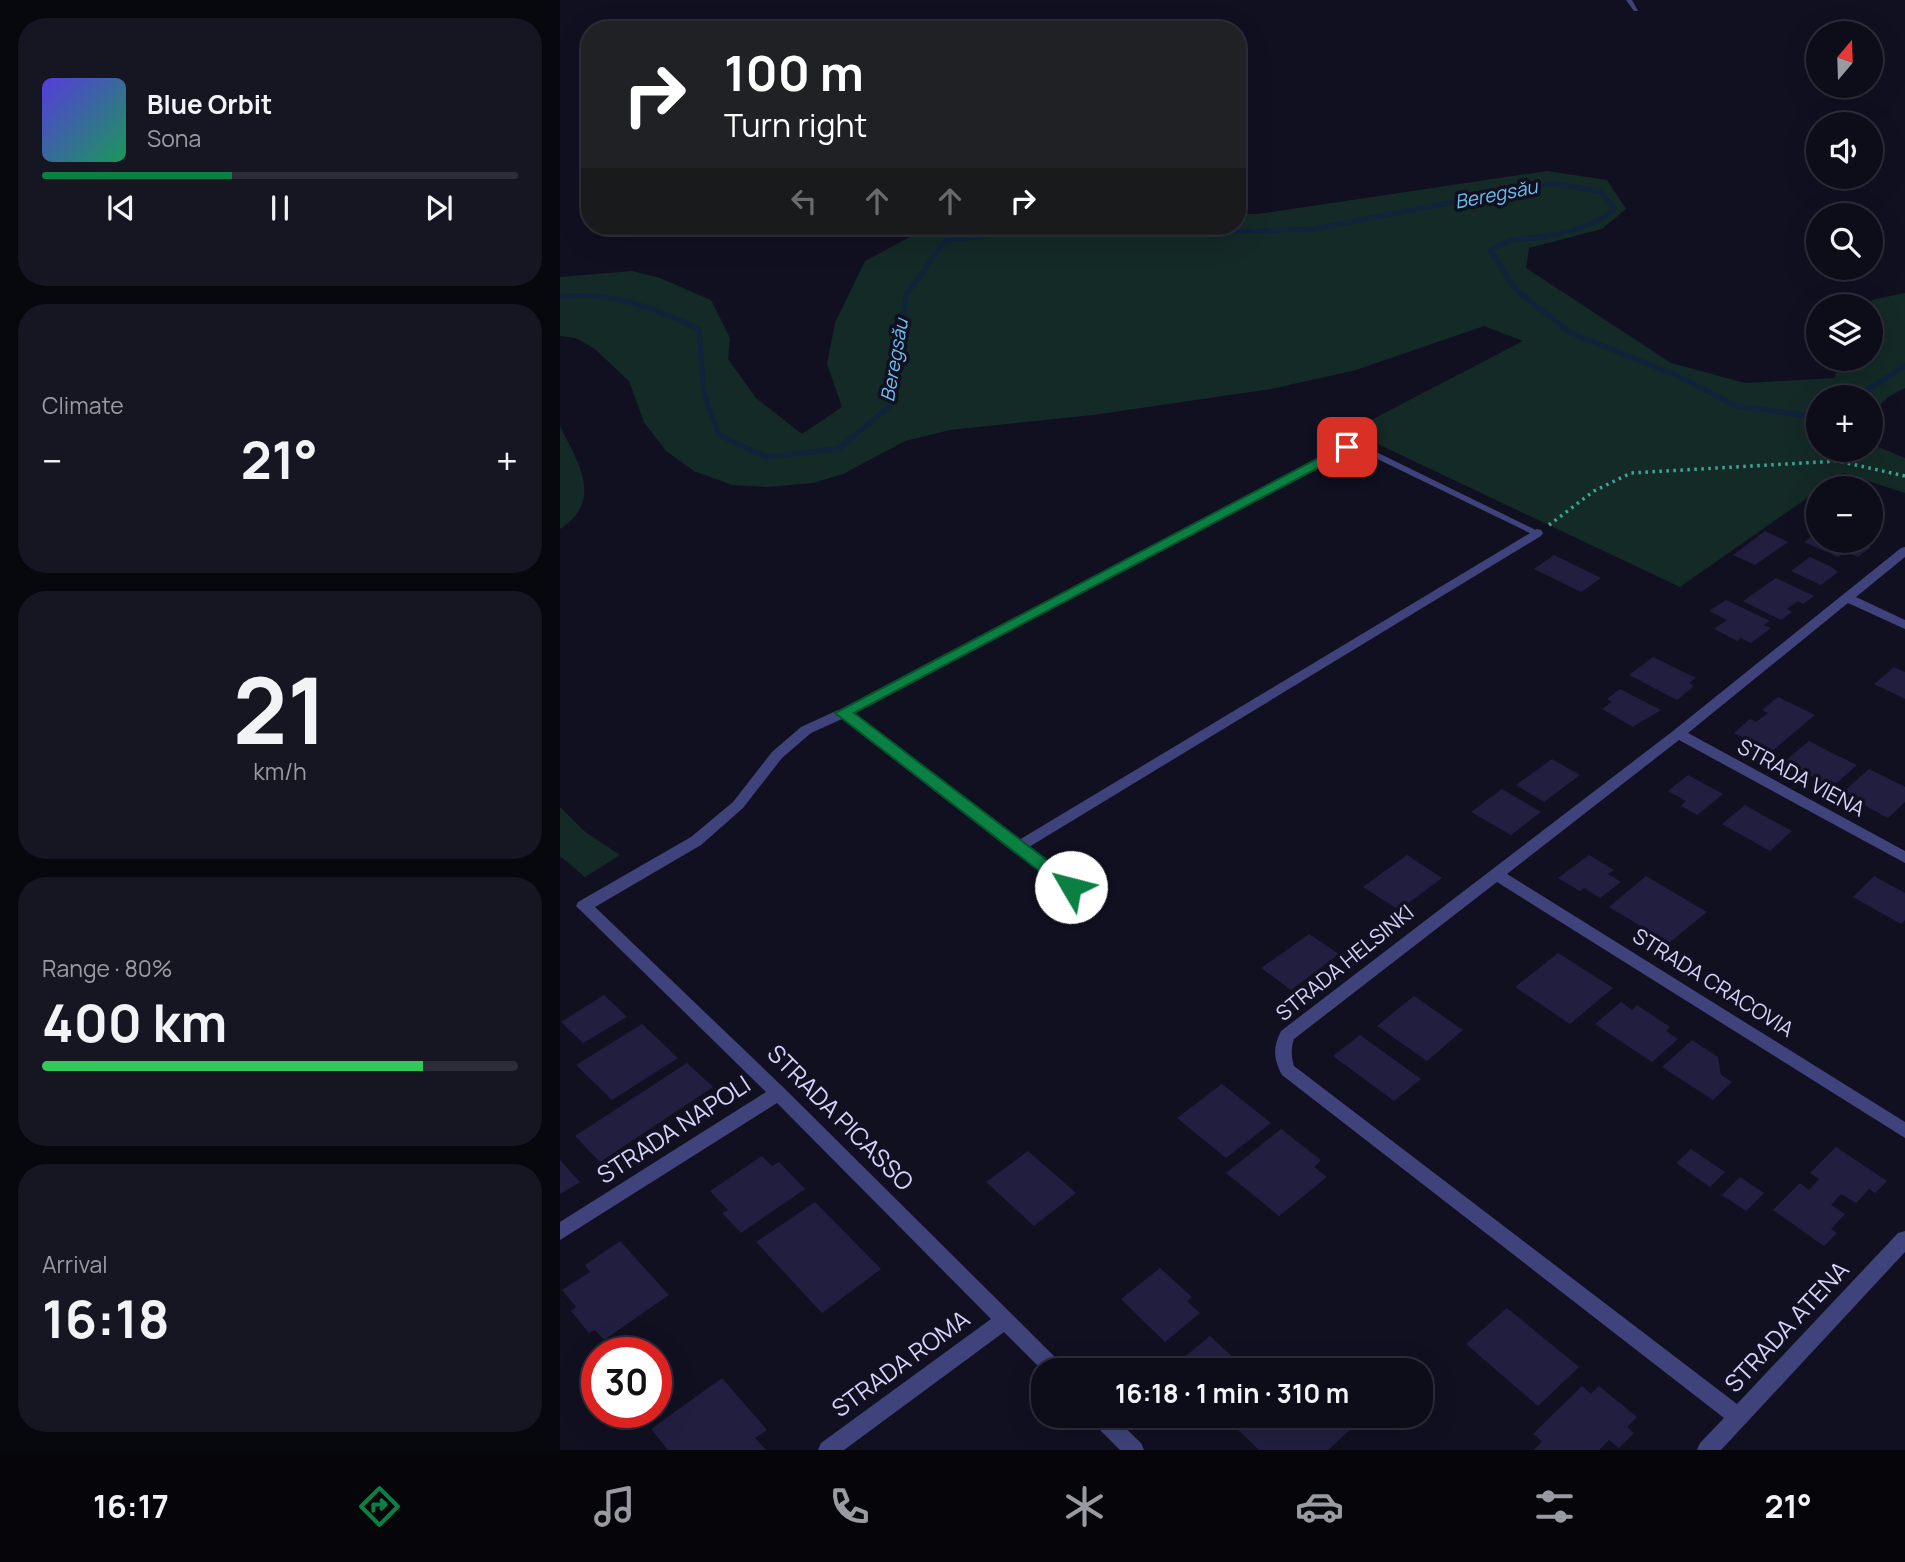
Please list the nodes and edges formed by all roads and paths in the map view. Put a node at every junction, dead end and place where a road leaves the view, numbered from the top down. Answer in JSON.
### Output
{"nodes":[{"id":1,"x":1629,"y":0,"type":"edge"},
{"id":2,"x":1636,"y":10,"type":"dead end"},
{"id":3,"x":1905,"y":476,"type":"edge"},
{"id":4,"x":1537,"y":533,"type":"junction"},
{"id":5,"x":1905,"y":551,"type":"edge"},
{"id":6,"x":1848,"y":598,"type":"junction"},
{"id":7,"x":1905,"y":625,"type":"edge"},
{"id":8,"x":843,"y":713,"type":"junction"},
{"id":9,"x":1678,"y":734,"type":"junction"},
{"id":10,"x":1018,"y":847,"type":"junction"},
{"id":11,"x":1905,"y":858,"type":"edge"},
{"id":12,"x":1496,"y":874,"type":"junction"},
{"id":13,"x":1071,"y":887,"type":"dead end"},
{"id":14,"x":778,"y":1093,"type":"junction"},
{"id":15,"x":1905,"y":1131,"type":"edge"},
{"id":16,"x":560,"y":1232,"type":"edge"},
{"id":17,"x":1905,"y":1240,"type":"edge"},
{"id":18,"x":1005,"y":1320,"type":"junction"},
{"id":19,"x":1043,"y":1358,"type":"edge"},
{"id":20,"x":1738,"y":1417,"type":"junction"},
{"id":21,"x":1112,"y":1428,"type":"edge"},
{"id":22,"x":828,"y":1450,"type":"edge"},
{"id":23,"x":1134,"y":1450,"type":"edge"},
{"id":24,"x":1707,"y":1450,"type":"edge"}],
"edges":[{"from":1,"to":2,"type":"lane"},
{"from":3,"to":4,"type":"path"},
{"from":4,"to":8,"type":"lane"},
{"from":4,"to":10,"type":"street"},
{"from":5,"to":6,"type":"street","name":"STRADA HELSINKI"},
{"from":6,"to":7,"type":"street"},
{"from":6,"to":9,"type":"street","name":"STRADA HELSINKI"},
{"from":8,"to":10,"type":"street"},
{"from":8,"to":14,"type":"street","name":"STRADA PICASSO"},
{"from":9,"to":11,"type":"street","name":"STRADA VIENA"},
{"from":9,"to":12,"type":"street","name":"STRADA HELSINKI"},
{"from":10,"to":13,"type":"street"},
{"from":12,"to":15,"type":"street","name":"STRADA CRACOVIA"},
{"from":12,"to":20,"type":"street","name":"STRADA HELSINKI"},
{"from":14,"to":16,"type":"street","name":"STRADA NAPOLI"},
{"from":14,"to":18,"type":"street","name":"STRADA PICASSO"},
{"from":17,"to":20,"type":"street","name":"STRADA ATENA"},
{"from":18,"to":19,"type":"street","name":"STRADA PICASSO"},
{"from":18,"to":22,"type":"street","name":"STRADA ROMA"},
{"from":20,"to":24,"type":"street","name":"STRADA ATENA"},
{"from":21,"to":23,"type":"street"}]}
